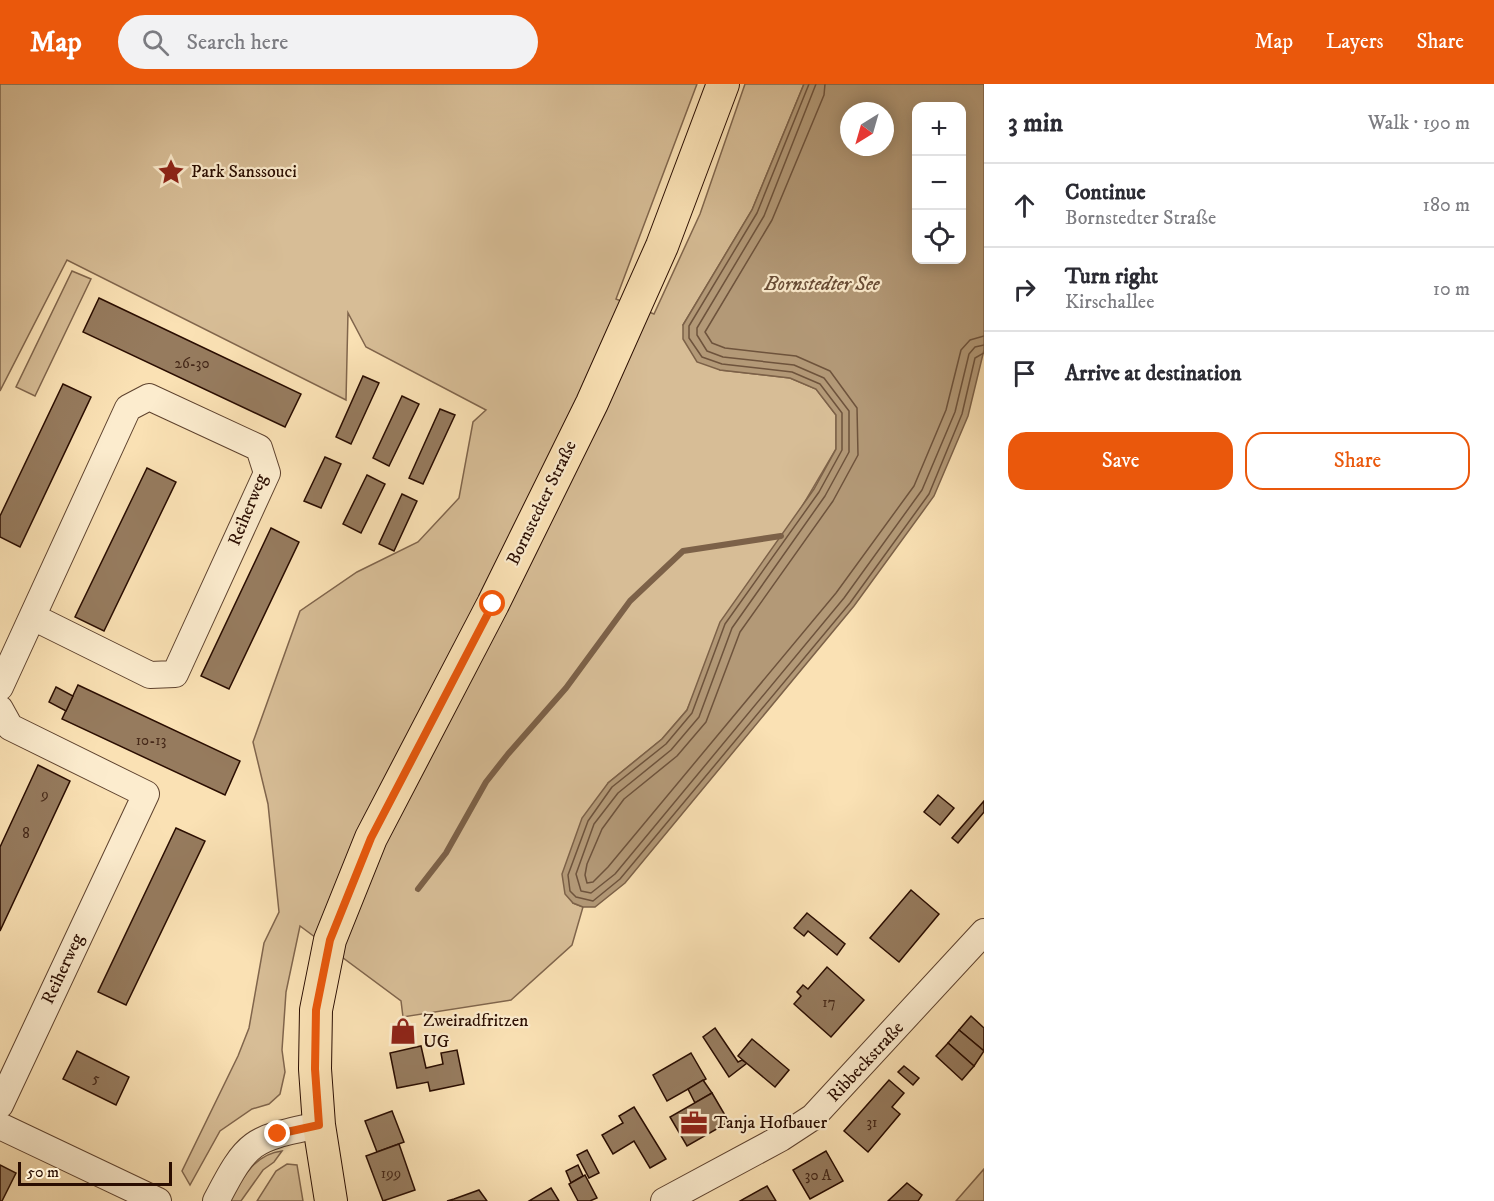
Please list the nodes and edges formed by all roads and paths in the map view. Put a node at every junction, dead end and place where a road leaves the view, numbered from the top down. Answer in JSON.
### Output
{"nodes":[{"id":1,"x":723,"y":84,"type":"edge"},
{"id":2,"x":33,"y":617,"type":"junction"},
{"id":3,"x":0,"y":687,"type":"edge"},
{"id":4,"x":0,"y":709,"type":"edge"},
{"id":5,"x":984,"y":932,"type":"edge"},
{"id":6,"x":0,"y":1105,"type":"edge"},
{"id":7,"x":319,"y":1125,"type":"junction"},
{"id":8,"x":0,"y":1126,"type":"edge"},
{"id":9,"x":158,"y":1201,"type":"edge"},
{"id":10,"x":216,"y":1201,"type":"edge"},
{"id":11,"x":331,"y":1201,"type":"edge"},
{"id":12,"x":664,"y":1201,"type":"edge"}],
"edges":[{"from":1,"to":7,"type":"main road","name":"Bornstedter Straße"},
{"from":2,"to":2,"type":"street","name":"Reiherweg"},
{"from":2,"to":3,"type":"street","name":"Reiherweg"},
{"from":4,"to":6,"type":"street","name":"Reiherweg"},
{"from":5,"to":12,"type":"street","name":"Ribbeckstraße"},
{"from":7,"to":10,"type":"street"},
{"from":7,"to":11,"type":"main road","name":"Bornstedter Straße"},
{"from":8,"to":9,"type":"street"}]}
